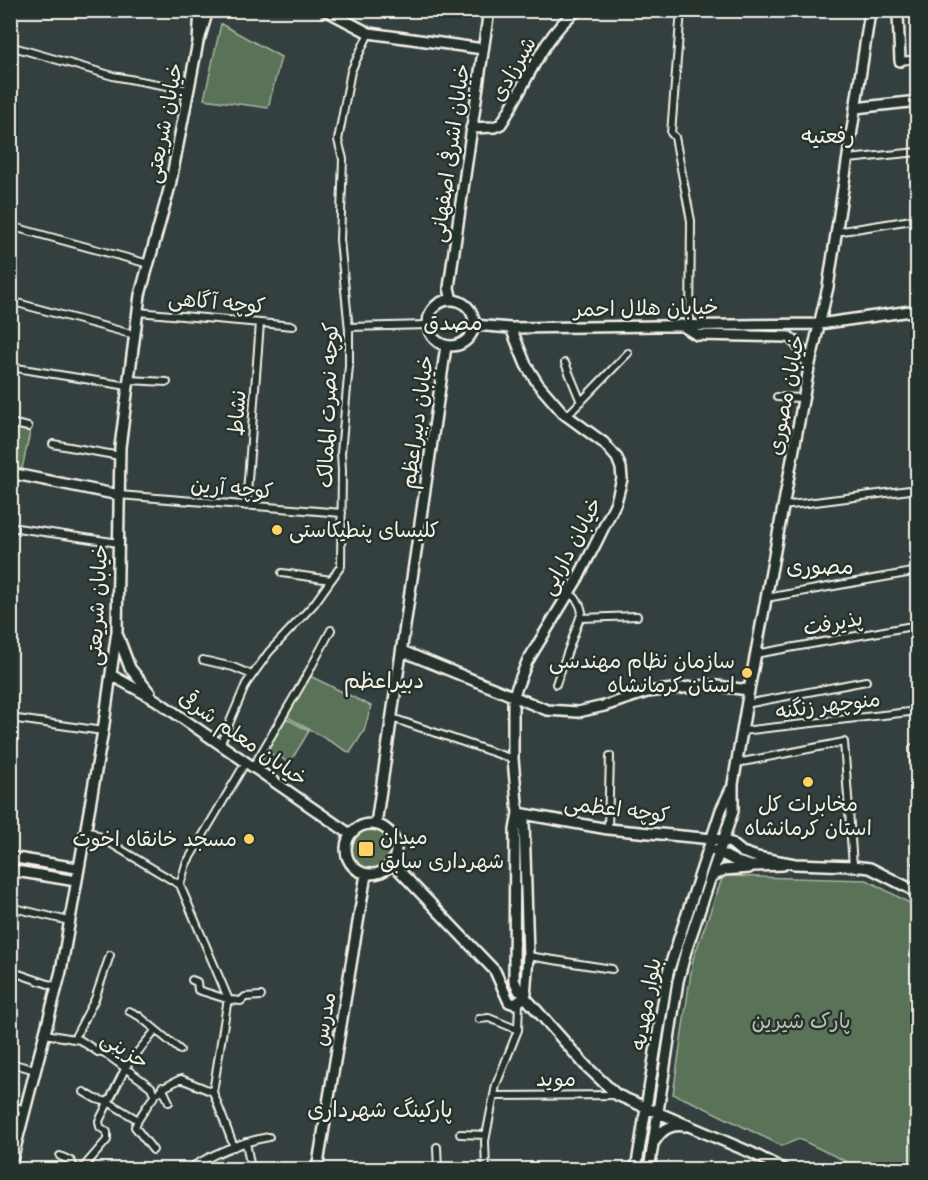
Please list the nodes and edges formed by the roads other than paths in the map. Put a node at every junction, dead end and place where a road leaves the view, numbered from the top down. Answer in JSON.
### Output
{"nodes":[{"id":1,"x":200,"y":10,"type":"edge"},
{"id":2,"x":208,"y":10,"type":"edge"},
{"id":3,"x":325,"y":10,"type":"edge"},
{"id":4,"x":486,"y":10,"type":"edge"},
{"id":5,"x":578,"y":10,"type":"edge"},
{"id":6,"x":681,"y":10,"type":"edge"},
{"id":7,"x":893,"y":10,"type":"edge"},
{"id":8,"x":870,"y":11,"type":"edge"},
{"id":9,"x":369,"y":33,"type":"junction"},
{"id":10,"x":198,"y":42,"type":"junction"},
{"id":11,"x":10,"y":46,"type":"edge"},
{"id":12,"x":481,"y":48,"type":"junction"},
{"id":13,"x":918,"y":59,"type":"edge"},
{"id":14,"x":900,"y":61,"type":"joint"},
{"id":15,"x":189,"y":90,"type":"junction"},
{"id":16,"x":918,"y":101,"type":"edge"},
{"id":17,"x":855,"y":108,"type":"junction"},
{"id":18,"x":471,"y":128,"type":"junction"},
{"id":19,"x":918,"y":152,"type":"edge"},
{"id":20,"x":848,"y":159,"type":"junction"},
{"id":21,"x":918,"y":219,"type":"edge"},
{"id":22,"x":10,"y":226,"type":"edge"},
{"id":23,"x":836,"y":232,"type":"junction"},
{"id":24,"x":149,"y":264,"type":"junction"},
{"id":25,"x":10,"y":301,"type":"edge"},
{"id":26,"x":449,"y":301,"type":"junction"},
{"id":27,"x":918,"y":310,"type":"edge"},
{"id":28,"x":138,"y":312,"type":"junction"},
{"id":29,"x":260,"y":323,"type":"junction"},
{"id":30,"x":819,"y":324,"type":"junction"},
{"id":31,"x":428,"y":325,"type":"junction"},
{"id":32,"x":474,"y":325,"type":"junction"},
{"id":33,"x":686,"y":325,"type":"junction"},
{"id":34,"x":293,"y":326,"type":"dead end"},
{"id":35,"x":349,"y":327,"type":"junction"},
{"id":36,"x":511,"y":328,"type":"junction"},
{"id":37,"x":135,"y":336,"type":"junction"},
{"id":38,"x":446,"y":346,"type":"junction"},
{"id":39,"x":628,"y":353,"type":"dead end"},
{"id":40,"x":565,"y":363,"type":"dead end"},
{"id":41,"x":10,"y":367,"type":"edge"},
{"id":42,"x":809,"y":368,"type":"junction"},
{"id":43,"x":167,"y":382,"type":"dead end"},
{"id":44,"x":129,"y":383,"type":"junction"},
{"id":45,"x":777,"y":397,"type":"dead end"},
{"id":46,"x":803,"y":398,"type":"junction"},
{"id":47,"x":581,"y":402,"type":"junction"},
{"id":48,"x":567,"y":416,"type":"junction"},
{"id":49,"x":10,"y":423,"type":"edge"},
{"id":50,"x":28,"y":426,"type":"dead end"},
{"id":51,"x":52,"y":444,"type":"dead end"},
{"id":52,"x":120,"y":456,"type":"junction"},
{"id":53,"x":10,"y":473,"type":"edge"},
{"id":54,"x":918,"y":489,"type":"edge"},
{"id":55,"x":119,"y":495,"type":"junction"},
{"id":56,"x":246,"y":506,"type":"junction"},
{"id":57,"x":783,"y":506,"type":"junction"},
{"id":58,"x":342,"y":513,"type":"junction"},
{"id":59,"x":10,"y":527,"type":"edge"},
{"id":60,"x":119,"y":543,"type":"junction"},
{"id":61,"x":918,"y":571,"type":"edge"},
{"id":62,"x":282,"y":573,"type":"dead end"},
{"id":63,"x":331,"y":580,"type":"junction"},
{"id":64,"x":569,"y":593,"type":"junction"},
{"id":65,"x":766,"y":598,"type":"junction"},
{"id":66,"x":637,"y":616,"type":"dead end"},
{"id":67,"x":580,"y":618,"type":"junction"},
{"id":68,"x":918,"y":625,"type":"edge"},
{"id":69,"x":331,"y":630,"type":"dead end"},
{"id":70,"x":117,"y":631,"type":"junction"},
{"id":71,"x":402,"y":651,"type":"junction"},
{"id":72,"x":755,"y":654,"type":"junction"},
{"id":73,"x":203,"y":660,"type":"dead end"},
{"id":74,"x":111,"y":675,"type":"junction"},
{"id":75,"x":252,"y":675,"type":"junction"},
{"id":76,"x":866,"y":681,"type":"dead end"},
{"id":77,"x":556,"y":684,"type":"dead end"},
{"id":78,"x":748,"y":690,"type":"junction"},
{"id":79,"x":513,"y":697,"type":"junction"},
{"id":80,"x":156,"y":699,"type":"junction"},
{"id":81,"x":746,"y":704,"type":"junction"},
{"id":82,"x":918,"y":711,"type":"edge"},
{"id":83,"x":10,"y":718,"type":"edge"},
{"id":84,"x":392,"y":718,"type":"junction"},
{"id":85,"x":102,"y":731,"type":"junction"},
{"id":86,"x":742,"y":731,"type":"junction"},
{"id":87,"x":220,"y":745,"type":"junction"},
{"id":88,"x":915,"y":748,"type":"edge"},
{"id":89,"x":610,"y":756,"type":"dead end"},
{"id":90,"x":513,"y":759,"type":"junction"},
{"id":91,"x":736,"y":763,"type":"junction"},
{"id":92,"x":249,"y":764,"type":"junction"},
{"id":93,"x":733,"y":784,"type":"junction"},
{"id":94,"x":917,"y":797,"type":"edge"},
{"id":95,"x":518,"y":813,"type":"junction"},
{"id":96,"x":376,"y":824,"type":"junction"},
{"id":97,"x":85,"y":828,"type":"junction"},
{"id":98,"x":608,"y":829,"type":"junction"},
{"id":99,"x":350,"y":834,"type":"junction"},
{"id":100,"x":723,"y":840,"type":"junction"},
{"id":101,"x":710,"y":843,"type":"junction"},
{"id":102,"x":720,"y":851,"type":"junction"},
{"id":103,"x":10,"y":857,"type":"edge"},
{"id":104,"x":35,"y":862,"type":"junction"},
{"id":105,"x":392,"y":863,"type":"junction"},
{"id":106,"x":795,"y":864,"type":"junction"},
{"id":107,"x":853,"y":866,"type":"junction"},
{"id":108,"x":765,"y":867,"type":"junction"},
{"id":109,"x":78,"y":868,"type":"junction"},
{"id":110,"x":10,"y":870,"type":"edge"},
{"id":111,"x":32,"y":874,"type":"junction"},
{"id":112,"x":366,"y":874,"type":"junction"},
{"id":113,"x":711,"y":877,"type":"junction"},
{"id":114,"x":76,"y":881,"type":"junction"},
{"id":115,"x":180,"y":885,"type":"junction"},
{"id":116,"x":916,"y":892,"type":"edge"},
{"id":117,"x":10,"y":907,"type":"edge"},
{"id":118,"x":69,"y":921,"type":"junction"},
{"id":119,"x":675,"y":948,"type":"junction"},
{"id":120,"x":686,"y":951,"type":"junction"},
{"id":121,"x":110,"y":955,"type":"dead end"},
{"id":122,"x":528,"y":961,"type":"junction"},
{"id":123,"x":515,"y":964,"type":"junction"},
{"id":124,"x":612,"y":969,"type":"dead end"},
{"id":125,"x":10,"y":971,"type":"edge"},
{"id":126,"x":192,"y":980,"type":"dead end"},
{"id":127,"x":57,"y":987,"type":"junction"},
{"id":128,"x":261,"y":996,"type":"dead end"},
{"id":129,"x":228,"y":998,"type":"junction"},
{"id":130,"x":523,"y":998,"type":"junction"},
{"id":131,"x":129,"y":1011,"type":"dead end"},
{"id":132,"x":479,"y":1019,"type":"dead end"},
{"id":133,"x":156,"y":1030,"type":"junction"},
{"id":134,"x":518,"y":1030,"type":"junction"},
{"id":135,"x":45,"y":1034,"type":"junction"},
{"id":136,"x":74,"y":1039,"type":"junction"},
{"id":137,"x":180,"y":1050,"type":"dead end"},
{"id":138,"x":10,"y":1063,"type":"edge"},
{"id":139,"x":126,"y":1069,"type":"junction"},
{"id":140,"x":36,"y":1070,"type":"junction"},
{"id":141,"x":162,"y":1087,"type":"junction"},
{"id":142,"x":84,"y":1092,"type":"dead end"},
{"id":143,"x":213,"y":1092,"type":"junction"},
{"id":144,"x":154,"y":1095,"type":"junction"},
{"id":145,"x":617,"y":1095,"type":"junction"},
{"id":146,"x":495,"y":1096,"type":"junction"},
{"id":147,"x":108,"y":1102,"type":"junction"},
{"id":148,"x":169,"y":1102,"type":"dead end"},
{"id":149,"x":10,"y":1106,"type":"edge"},
{"id":150,"x":644,"y":1109,"type":"junction"},
{"id":151,"x":26,"y":1110,"type":"junction"},
{"id":152,"x":658,"y":1112,"type":"junction"},
{"id":153,"x":138,"y":1120,"type":"junction"},
{"id":154,"x":691,"y":1127,"type":"junction"},
{"id":155,"x":460,"y":1134,"type":"dead end"},
{"id":156,"x":486,"y":1135,"type":"junction"},
{"id":157,"x":269,"y":1137,"type":"dead end"},
{"id":158,"x":246,"y":1142,"type":"junction"},
{"id":159,"x":654,"y":1144,"type":"junction"},
{"id":160,"x":234,"y":1147,"type":"junction"},
{"id":161,"x":437,"y":1147,"type":"dead end"},
{"id":162,"x":153,"y":1150,"type":"dead end"},
{"id":163,"x":13,"y":1151,"type":"edge"},
{"id":164,"x":60,"y":1156,"type":"dead end"},
{"id":165,"x":250,"y":1164,"type":"dead end"},
{"id":166,"x":10,"y":1168,"type":"edge"},
{"id":167,"x":80,"y":1170,"type":"edge"},
{"id":168,"x":187,"y":1170,"type":"edge"},
{"id":169,"x":317,"y":1170,"type":"edge"},
{"id":170,"x":438,"y":1170,"type":"edge"},
{"id":171,"x":486,"y":1170,"type":"edge"},
{"id":172,"x":636,"y":1170,"type":"edge"},
{"id":173,"x":649,"y":1170,"type":"edge"},
{"id":174,"x":785,"y":1170,"type":"edge"}],
"edges":[{"from":1,"to":10,"type":"main road","name":"خیابان شریعتی"},
{"from":2,"to":10,"type":"main road","name":"خیابان شریعتی"},
{"from":3,"to":9,"type":"main road"},
{"from":4,"to":12,"type":"main road","name":"خیابان اشرفی اصفهانی"},
{"from":5,"to":18,"type":"main road","name":"شیرزادی"},
{"from":6,"to":33,"type":"street"},
{"from":7,"to":14,"type":"main road"},
{"from":8,"to":17,"type":"main road","name":"خیابان مصوری"},
{"from":9,"to":12,"type":"main road"},
{"from":9,"to":35,"type":"street","name":"کوچه نصرت الممالک"},
{"from":10,"to":15,"type":"main road","name":"خیابان شریعتی"},
{"from":11,"to":15,"type":"street"},
{"from":12,"to":18,"type":"main road","name":"خیابان اشرفی اصفهانی"},
{"from":12,"to":26,"type":"main road","name":"خیابان اشرفی اصفهانی"},
{"from":13,"to":14,"type":"street"},
{"from":15,"to":24,"type":"main road","name":"خیابان شریعتی"},
{"from":16,"to":17,"type":"main road"},
{"from":17,"to":20,"type":"main road","name":"خیابان مصوری"},
{"from":18,"to":26,"type":"main road","name":"خیابان اشرفی اصفهانی"},
{"from":19,"to":20,"type":"street"},
{"from":20,"to":23,"type":"main road","name":"خیابان مصوری"},
{"from":21,"to":23,"type":"street"},
{"from":22,"to":24,"type":"street"},
{"from":23,"to":30,"type":"main road","name":"خیابان مصوری"},
{"from":24,"to":28,"type":"main road","name":"خیابان شریعتی"},
{"from":25,"to":37,"type":"street"},
{"from":26,"to":31,"type":"main road"},
{"from":26,"to":32,"type":"main road"},
{"from":27,"to":30,"type":"main road","name":"خیابان هلال احمر"},
{"from":28,"to":29,"type":"street","name":"کوچه آگاهی"},
{"from":28,"to":37,"type":"main road","name":"خیابان شریعتی"},
{"from":29,"to":34,"type":"street","name":"کوچه آگاهی"},
{"from":29,"to":56,"type":"street","name":"نشاط"},
{"from":30,"to":33,"type":"main road","name":"خیابان هلال احمر"},
{"from":30,"to":42,"type":"main road","name":"خیابان مصوری"},
{"from":31,"to":35,"type":"street"},
{"from":31,"to":38,"type":"main road"},
{"from":32,"to":36,"type":"main road","name":"خیابان هلال احمر"},
{"from":32,"to":38,"type":"main road"},
{"from":33,"to":36,"type":"main road","name":"خیابان هلال احمر"},
{"from":33,"to":42,"type":"main road"},
{"from":35,"to":58,"type":"street","name":"کوچه نصرت الممالک"},
{"from":36,"to":48,"type":"main road","name":"خیابان دارایی"},
{"from":37,"to":44,"type":"main road","name":"خیابان شریعتی"},
{"from":38,"to":71,"type":"main road","name":"خیابان دبیراعظم"},
{"from":39,"to":47,"type":"street"},
{"from":40,"to":47,"type":"street"},
{"from":41,"to":44,"type":"street"},
{"from":42,"to":46,"type":"main road","name":"خیابان مصوری"},
{"from":43,"to":44,"type":"street"},
{"from":44,"to":52,"type":"main road","name":"خیابان شریعتی"},
{"from":45,"to":46,"type":"street"},
{"from":46,"to":57,"type":"main road","name":"خیابان مصوری"},
{"from":47,"to":48,"type":"street"},
{"from":48,"to":64,"type":"main road","name":"خیابان دارایی"},
{"from":49,"to":50,"type":"street"},
{"from":51,"to":52,"type":"street"},
{"from":52,"to":55,"type":"main road","name":"خیابان شریعتی"},
{"from":53,"to":55,"type":"main road"},
{"from":54,"to":57,"type":"street"},
{"from":55,"to":56,"type":"street","name":"کوچه آرین"},
{"from":55,"to":60,"type":"main road","name":"خیابان شریعتی"},
{"from":56,"to":58,"type":"street","name":"کوچه آرین"},
{"from":57,"to":65,"type":"main road","name":"خیابان مصوری"},
{"from":58,"to":63,"type":"street","name":"کوچه نصرت الممالک"},
{"from":59,"to":60,"type":"street"},
{"from":60,"to":70,"type":"main road","name":"خیابان شریعتی"},
{"from":61,"to":65,"type":"street"},
{"from":62,"to":63,"type":"street"},
{"from":63,"to":75,"type":"street","name":"کوچه نصرت الممالک"},
{"from":64,"to":67,"type":"street"},
{"from":64,"to":79,"type":"main road","name":"خیابان دارایی"},
{"from":65,"to":72,"type":"main road","name":"خیابان مصوری"},
{"from":66,"to":67,"type":"street"},
{"from":67,"to":77,"type":"street"},
{"from":68,"to":72,"type":"street","name":"پذیرفت"},
{"from":69,"to":92,"type":"street"},
{"from":70,"to":74,"type":"main road","name":"خیابان شریعتی"},
{"from":70,"to":80,"type":"main road"},
{"from":71,"to":79,"type":"main road"},
{"from":71,"to":84,"type":"main road","name":"خیابان دبیراعظم"},
{"from":72,"to":78,"type":"main road","name":"خیابان مصوری"},
{"from":73,"to":75,"type":"street"},
{"from":74,"to":80,"type":"main road","name":"خیابان معلم شرقی"},
{"from":74,"to":85,"type":"main road","name":"خیابان شریعتی"},
{"from":75,"to":87,"type":"street","name":"کوچه نصرت الممالک"},
{"from":76,"to":81,"type":"street"},
{"from":78,"to":79,"type":"main road"},
{"from":78,"to":81,"type":"main road","name":"خیابان مصوری"},
{"from":79,"to":90,"type":"main road","name":"خیابان دارایی"},
{"from":80,"to":87,"type":"main road","name":"خیابان معلم شرقی"},
{"from":81,"to":86,"type":"main road","name":"خیابان مصوری"},
{"from":82,"to":86,"type":"street","name":"منوچهر زنگنه"},
{"from":83,"to":85,"type":"street"},
{"from":84,"to":90,"type":"street"},
{"from":84,"to":96,"type":"main road","name":"خیابان دبیراعظم"},
{"from":85,"to":97,"type":"main road","name":"خیابان شریعتی"},
{"from":86,"to":91,"type":"main road","name":"خیابان مصوری"},
{"from":87,"to":92,"type":"main road","name":"خیابان معلم شرقی"},
{"from":88,"to":94,"type":"street"},
{"from":89,"to":98,"type":"street"},
{"from":90,"to":95,"type":"main road","name":"خیابان دارایی"},
{"from":91,"to":93,"type":"main road","name":"خیابان مصوری"},
{"from":91,"to":107,"type":"street"},
{"from":92,"to":99,"type":"main road","name":"خیابان معلم شرقی"},
{"from":92,"to":115,"type":"street"},
{"from":93,"to":100,"type":"main road","name":"خیابان مصوری"},
{"from":93,"to":101,"type":"main road","name":"خیابان مصوری"},
{"from":94,"to":116,"type":"street"},
{"from":95,"to":98,"type":"main road","name":"کوچه اعظمی"},
{"from":95,"to":122,"type":"main road","name":"خیابان دارایی"},
{"from":95,"to":123,"type":"main road","name":"خیابان دارایی"},
{"from":96,"to":99,"type":"main road"},
{"from":96,"to":105,"type":"main road"},
{"from":97,"to":109,"type":"main road","name":"خیابان شریعتی"},
{"from":97,"to":115,"type":"street"},
{"from":98,"to":101,"type":"main road","name":"کوچه اعظمی"},
{"from":99,"to":112,"type":"main road"},
{"from":100,"to":101,"type":"main road"},
{"from":100,"to":102,"type":"main road","name":"خیابان مصوری"},
{"from":100,"to":106,"type":"main road"},
{"from":101,"to":102,"type":"main road"},
{"from":101,"to":119,"type":"main road","name":"بلوار مهدیه"},
{"from":102,"to":108,"type":"main road"},
{"from":102,"to":113,"type":"main road","name":"بلوار مهدیه"},
{"from":103,"to":104,"type":"main road"},
{"from":104,"to":109,"type":"main road"},
{"from":104,"to":111,"type":"main road"},
{"from":105,"to":112,"type":"main road"},
{"from":105,"to":130,"type":"main road"},
{"from":106,"to":107,"type":"main road"},
{"from":106,"to":108,"type":"main road"},
{"from":107,"to":116,"type":"main road"},
{"from":108,"to":113,"type":"main road"},
{"from":109,"to":114,"type":"main road","name":"خیابان شریعتی"},
{"from":110,"to":111,"type":"main road"},
{"from":111,"to":114,"type":"main road"},
{"from":112,"to":169,"type":"main road","name":"مدرس"},
{"from":113,"to":120,"type":"main road","name":"بلوار مهدیه"},
{"from":114,"to":118,"type":"main road","name":"خیابان شریعتی"},
{"from":115,"to":129,"type":"street"},
{"from":117,"to":118,"type":"street"},
{"from":118,"to":127,"type":"main road","name":"خیابان شریعتی"},
{"from":119,"to":120,"type":"main road"},
{"from":119,"to":150,"type":"main road","name":"بلوار مهدیه"},
{"from":120,"to":152,"type":"main road","name":"بلوار مهدیه"},
{"from":121,"to":136,"type":"street","name":"حزینی"},
{"from":122,"to":123,"type":"main road"},
{"from":122,"to":124,"type":"street"},
{"from":122,"to":130,"type":"main road","name":"خیابان دارایی"},
{"from":123,"to":130,"type":"main road","name":"خیابان دارایی"},
{"from":125,"to":127,"type":"street"},
{"from":126,"to":129,"type":"street"},
{"from":127,"to":135,"type":"main road","name":"خیابان شریعتی"},
{"from":128,"to":129,"type":"street"},
{"from":129,"to":143,"type":"street"},
{"from":130,"to":134,"type":"street"},
{"from":130,"to":145,"type":"main road"},
{"from":131,"to":133,"type":"street"},
{"from":132,"to":134,"type":"street"},
{"from":133,"to":137,"type":"street"},
{"from":133,"to":139,"type":"street"},
{"from":134,"to":146,"type":"street"},
{"from":135,"to":136,"type":"street","name":"حزینی"},
{"from":135,"to":140,"type":"main road","name":"خیابان شریعتی"},
{"from":136,"to":139,"type":"street","name":"حزینی"},
{"from":138,"to":140,"type":"street"},
{"from":139,"to":144,"type":"street","name":"حزینی"},
{"from":139,"to":147,"type":"street"},
{"from":140,"to":151,"type":"main road","name":"خیابان شریعتی"},
{"from":141,"to":143,"type":"street"},
{"from":141,"to":144,"type":"street"},
{"from":141,"to":148,"type":"street"},
{"from":142,"to":147,"type":"street"},
{"from":143,"to":160,"type":"street"},
{"from":144,"to":153,"type":"street"},
{"from":145,"to":146,"type":"street","name":"موید"},
{"from":145,"to":150,"type":"main road"},
{"from":146,"to":156,"type":"street"},
{"from":147,"to":153,"type":"street"},
{"from":147,"to":167,"type":"street"},
{"from":149,"to":151,"type":"street"},
{"from":150,"to":152,"type":"main road"},
{"from":150,"to":172,"type":"main road","name":"بلوار مهدیه"},
{"from":151,"to":163,"type":"main road","name":"خیابان شریعتی"},
{"from":152,"to":154,"type":"main road"},
{"from":152,"to":159,"type":"main road","name":"بلوار مهدیه"},
{"from":153,"to":162,"type":"street"},
{"from":154,"to":159,"type":"main road"},
{"from":154,"to":174,"type":"main road"},
{"from":155,"to":156,"type":"street"},
{"from":156,"to":171,"type":"street"},
{"from":157,"to":158,"type":"street"},
{"from":158,"to":160,"type":"street"},
{"from":158,"to":165,"type":"street"},
{"from":159,"to":173,"type":"main road","name":"بلوار مهدیه"},
{"from":160,"to":168,"type":"street"},
{"from":161,"to":170,"type":"street"},
{"from":163,"to":166,"type":"main road","name":"خیابان شریعتی"},
{"from":164,"to":167,"type":"street"}]}
